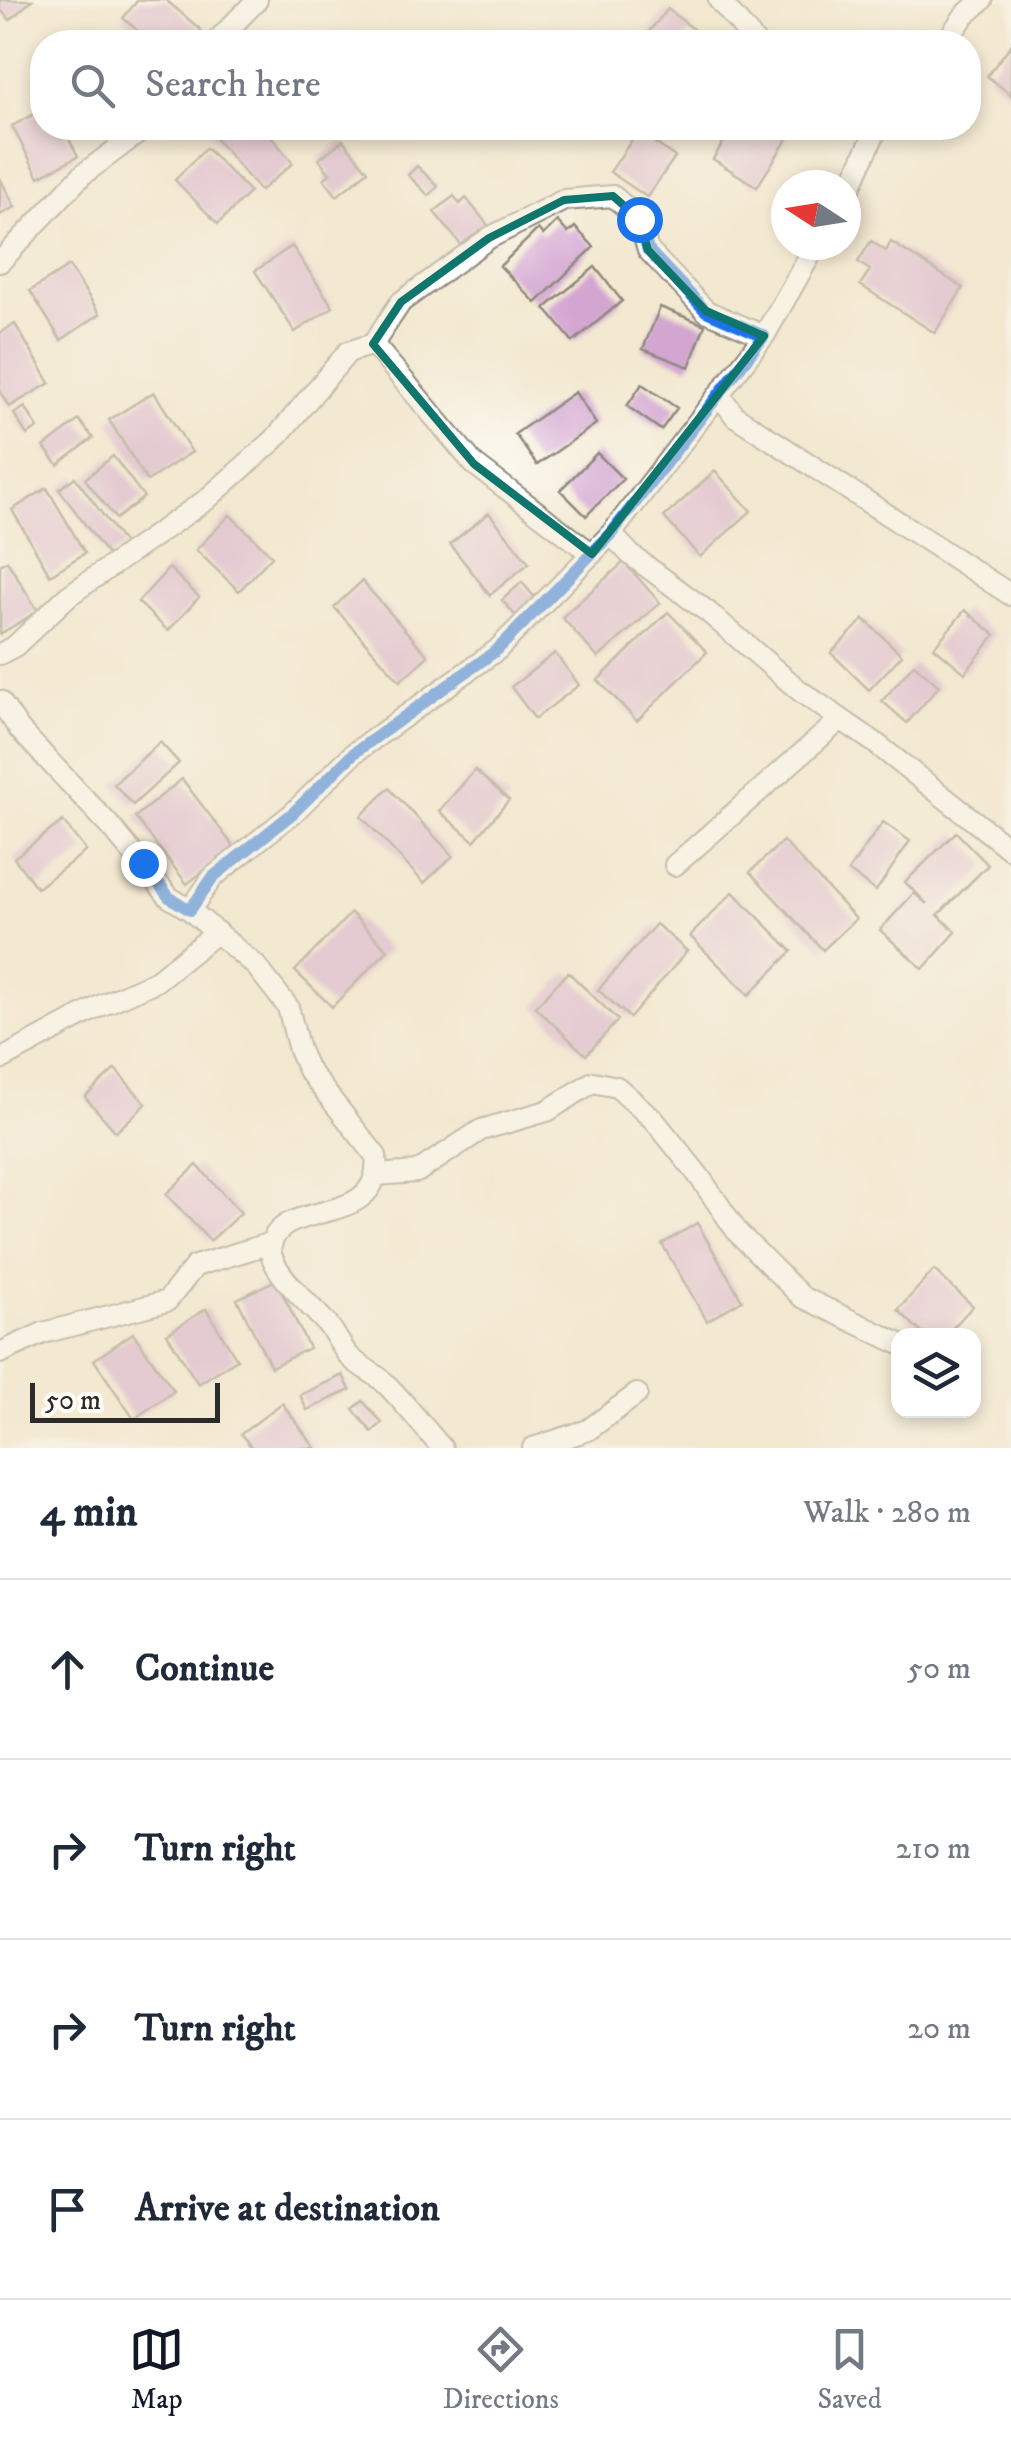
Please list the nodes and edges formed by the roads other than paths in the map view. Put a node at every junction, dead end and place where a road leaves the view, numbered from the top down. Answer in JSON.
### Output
{"nodes":[{"id":1,"x":257,"y":0,"type":"edge"},
{"id":2,"x":719,"y":0,"type":"edge"},
{"id":3,"x":982,"y":0,"type":"edge"},
{"id":4,"x":228,"y":30,"type":"edge"},
{"id":5,"x":745,"y":30,"type":"edge"},
{"id":6,"x":954,"y":30,"type":"edge"},
{"id":7,"x":129,"y":140,"type":"edge"},
{"id":8,"x":870,"y":140,"type":"edge"},
{"id":9,"x":857,"y":170,"type":"edge"},
{"id":10,"x":807,"y":260,"type":"edge"},
{"id":11,"x":0,"y":262,"type":"edge"},
{"id":12,"x":764,"y":336,"type":"junction"},
{"id":13,"x":373,"y":344,"type":"junction"},
{"id":14,"x":719,"y":394,"type":"junction"},
{"id":15,"x":611,"y":534,"type":"junction"},
{"id":16,"x":592,"y":554,"type":"junction"},
{"id":17,"x":1011,"y":595,"type":"edge"},
{"id":18,"x":0,"y":654,"type":"edge"},
{"id":19,"x":0,"y":701,"type":"edge"},
{"id":20,"x":841,"y":719,"type":"junction"},
{"id":21,"x":1011,"y":850,"type":"edge"},
{"id":22,"x":675,"y":866,"type":"dead end"},
{"id":23,"x":190,"y":910,"type":"junction"},
{"id":24,"x":216,"y":932,"type":"junction"},
{"id":25,"x":0,"y":1060,"type":"edge"},
{"id":26,"x":376,"y":1176,"type":"junction"},
{"id":27,"x":271,"y":1243,"type":"junction"},
{"id":28,"x":891,"y":1339,"type":"edge"},
{"id":29,"x":0,"y":1352,"type":"edge"},
{"id":30,"x":637,"y":1394,"type":"dead end"},
{"id":31,"x":442,"y":1448,"type":"edge"},
{"id":32,"x":534,"y":1448,"type":"edge"}],
"edges":[{"from":1,"to":4,"type":"street"},
{"from":2,"to":5,"type":"street"},
{"from":3,"to":6,"type":"street"},
{"from":7,"to":11,"type":"street"},
{"from":8,"to":9,"type":"street"},
{"from":10,"to":12,"type":"street"},
{"from":12,"to":13,"type":"street"},
{"from":12,"to":14,"type":"street"},
{"from":13,"to":16,"type":"street"},
{"from":13,"to":18,"type":"street"},
{"from":14,"to":15,"type":"street"},
{"from":14,"to":17,"type":"street"},
{"from":15,"to":16,"type":"street"},
{"from":15,"to":20,"type":"street"},
{"from":16,"to":23,"type":"street"},
{"from":19,"to":23,"type":"street"},
{"from":20,"to":21,"type":"street"},
{"from":20,"to":22,"type":"street"},
{"from":23,"to":24,"type":"street"},
{"from":24,"to":25,"type":"street"},
{"from":24,"to":26,"type":"street"},
{"from":26,"to":27,"type":"street"},
{"from":26,"to":28,"type":"street"},
{"from":27,"to":29,"type":"street"},
{"from":27,"to":31,"type":"street"},
{"from":30,"to":32,"type":"street"}]}
